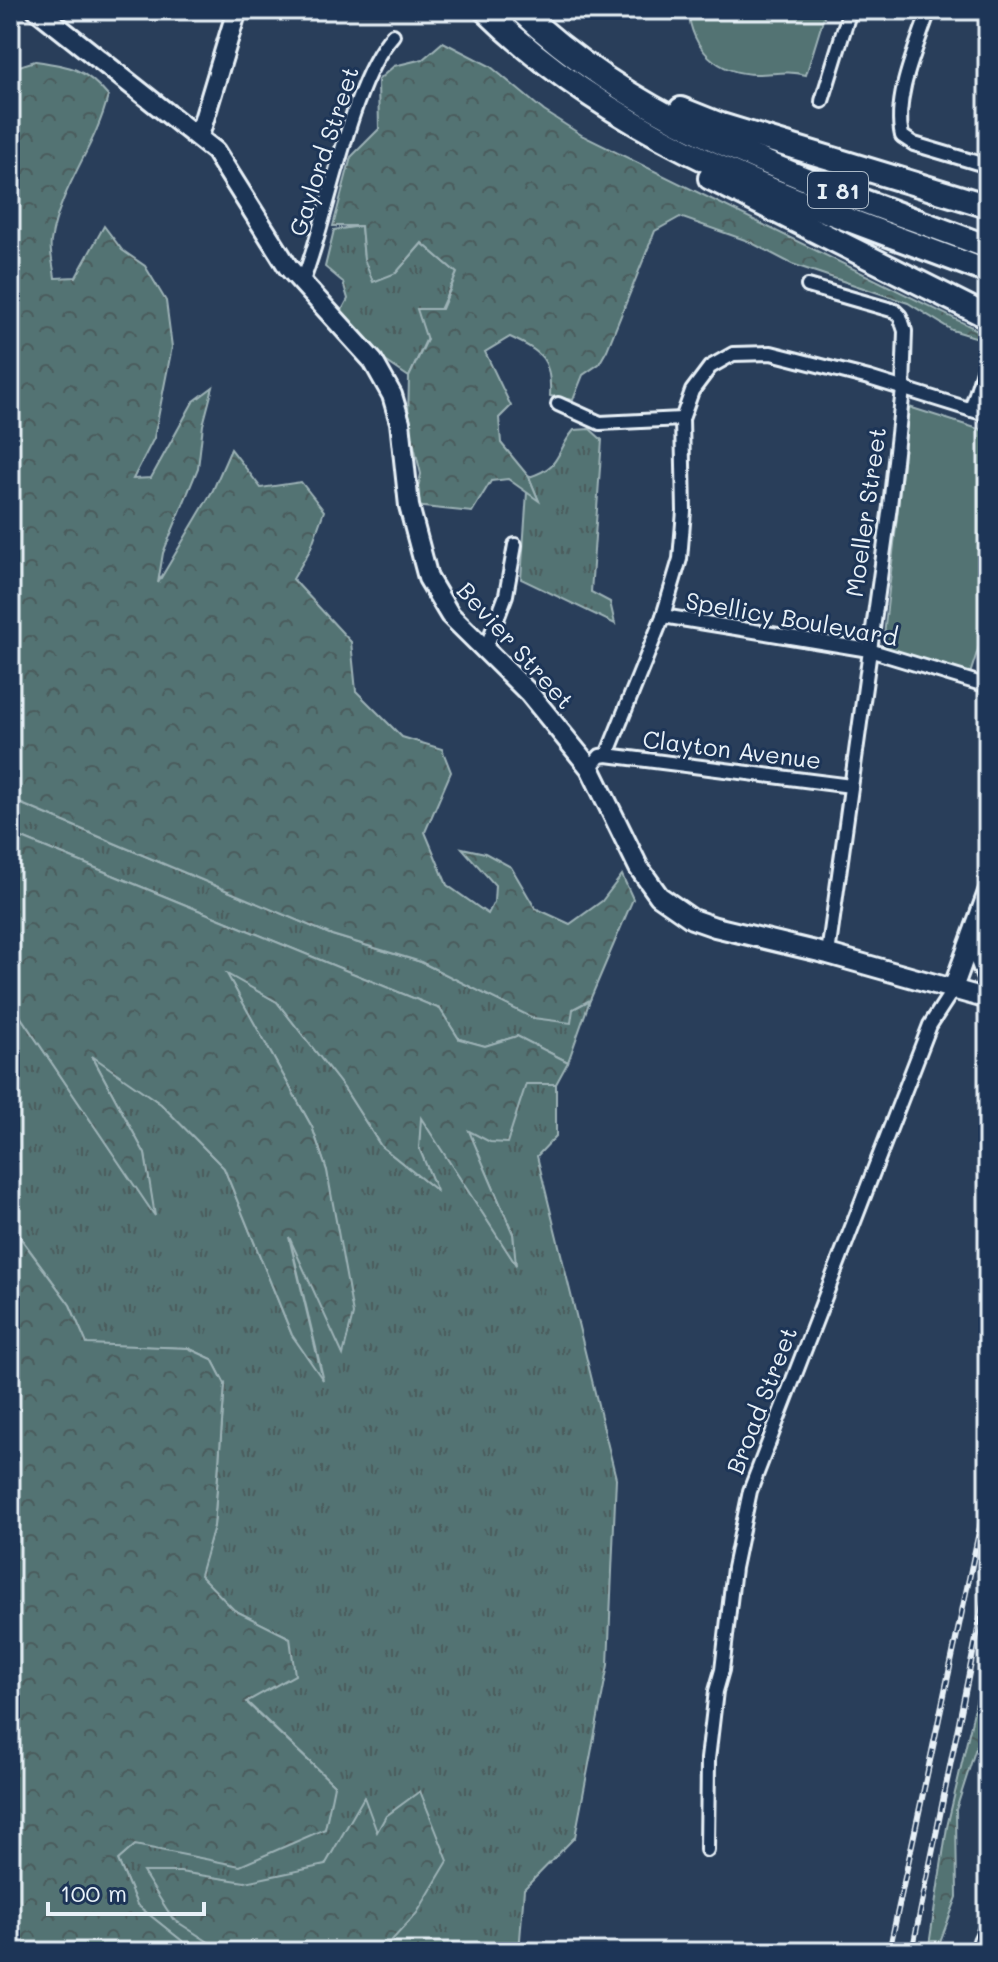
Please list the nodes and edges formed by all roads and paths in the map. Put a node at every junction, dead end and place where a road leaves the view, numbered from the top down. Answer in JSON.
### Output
{"nodes":[{"id":1,"x":37,"y":10,"type":"edge"},
{"id":2,"x":237,"y":10,"type":"edge"},
{"id":3,"x":485,"y":10,"type":"edge"},
{"id":4,"x":520,"y":10,"type":"edge"},
{"id":5,"x":532,"y":10,"type":"edge"},
{"id":6,"x":850,"y":10,"type":"edge"},
{"id":7,"x":929,"y":10,"type":"edge"},
{"id":8,"x":393,"y":35,"type":"dead end"},
{"id":9,"x":822,"y":101,"type":"dead end"},
{"id":10,"x":617,"y":115,"type":"junction"},
{"id":11,"x":199,"y":136,"type":"junction"},
{"id":12,"x":988,"y":166,"type":"edge"},
{"id":13,"x":988,"y":206,"type":"edge"},
{"id":14,"x":988,"y":247,"type":"edge"},
{"id":15,"x":988,"y":272,"type":"edge"},
{"id":16,"x":302,"y":283,"type":"junction"},
{"id":17,"x":808,"y":286,"type":"dead end"},
{"id":18,"x":988,"y":317,"type":"edge"},
{"id":19,"x":988,"y":355,"type":"edge"},
{"id":20,"x":903,"y":389,"type":"junction"},
{"id":21,"x":558,"y":404,"type":"dead end"},
{"id":22,"x":971,"y":410,"type":"junction"},
{"id":23,"x":988,"y":415,"type":"edge"},
{"id":24,"x":682,"y":419,"type":"junction"},
{"id":25,"x":515,"y":545,"type":"dead end"},
{"id":26,"x":663,"y":616,"type":"junction"},
{"id":27,"x":869,"y":650,"type":"junction"},
{"id":28,"x":485,"y":651,"type":"junction"},
{"id":29,"x":988,"y":686,"type":"edge"},
{"id":30,"x":607,"y":755,"type":"junction"},
{"id":31,"x":590,"y":768,"type":"junction"},
{"id":32,"x":851,"y":786,"type":"junction"},
{"id":33,"x":988,"y":892,"type":"edge"},
{"id":34,"x":972,"y":939,"type":"junction"},
{"id":35,"x":828,"y":954,"type":"junction"},
{"id":36,"x":952,"y":991,"type":"junction"},
{"id":37,"x":987,"y":993,"type":"edge"},
{"id":38,"x":707,"y":1850,"type":"dead end"},
{"id":39,"x":988,"y":1924,"type":"edge"},
{"id":40,"x":980,"y":1941,"type":"dead end"}],
"edges":[{"from":1,"to":11,"type":"street","name":"Bevier Street"},
{"from":2,"to":11,"type":"street"},
{"from":3,"to":10,"type":"highway","number":"I 81"},
{"from":4,"to":14,"type":"highway","number":"I 81"},
{"from":5,"to":13,"type":"highway"},
{"from":6,"to":9,"type":"street"},
{"from":7,"to":12,"type":"street"},
{"from":8,"to":16,"type":"street","name":"Gaylord Street"},
{"from":10,"to":15,"type":"highway","number":"I 81"},
{"from":10,"to":18,"type":"highway"},
{"from":11,"to":16,"type":"street","name":"Bevier Street"},
{"from":16,"to":28,"type":"street","name":"Bevier Street"},
{"from":17,"to":20,"type":"street","name":"Moeller Street"},
{"from":19,"to":22,"type":"street"},
{"from":20,"to":22,"type":"street","name":"Spellicy Boulevard"},
{"from":20,"to":24,"type":"street","name":"Spellicy Boulevard"},
{"from":20,"to":27,"type":"street","name":"Moeller Street"},
{"from":21,"to":24,"type":"street"},
{"from":22,"to":23,"type":"street","name":"Spellicy Boulevard"},
{"from":24,"to":26,"type":"street","name":"Spellicy Boulevard"},
{"from":25,"to":28,"type":"street"},
{"from":26,"to":27,"type":"street","name":"Spellicy Boulevard"},
{"from":26,"to":30,"type":"street"},
{"from":27,"to":29,"type":"street","name":"Spellicy Boulevard"},
{"from":27,"to":32,"type":"street","name":"Moeller Street"},
{"from":28,"to":31,"type":"street","name":"Bevier Street"},
{"from":30,"to":31,"type":"street"},
{"from":30,"to":32,"type":"street","name":"Clayton Avenue"},
{"from":31,"to":35,"type":"street","name":"Bevier Street"},
{"from":32,"to":35,"type":"street","name":"Moeller Street"},
{"from":33,"to":34,"type":"street"},
{"from":34,"to":36,"type":"street"},
{"from":34,"to":37,"type":"street"},
{"from":35,"to":36,"type":"street","name":"Bevier Street"},
{"from":36,"to":37,"type":"street","name":"Bevier Street"},
{"from":36,"to":38,"type":"street","name":"Broad Street"},
{"from":39,"to":40,"type":"street"}]}
